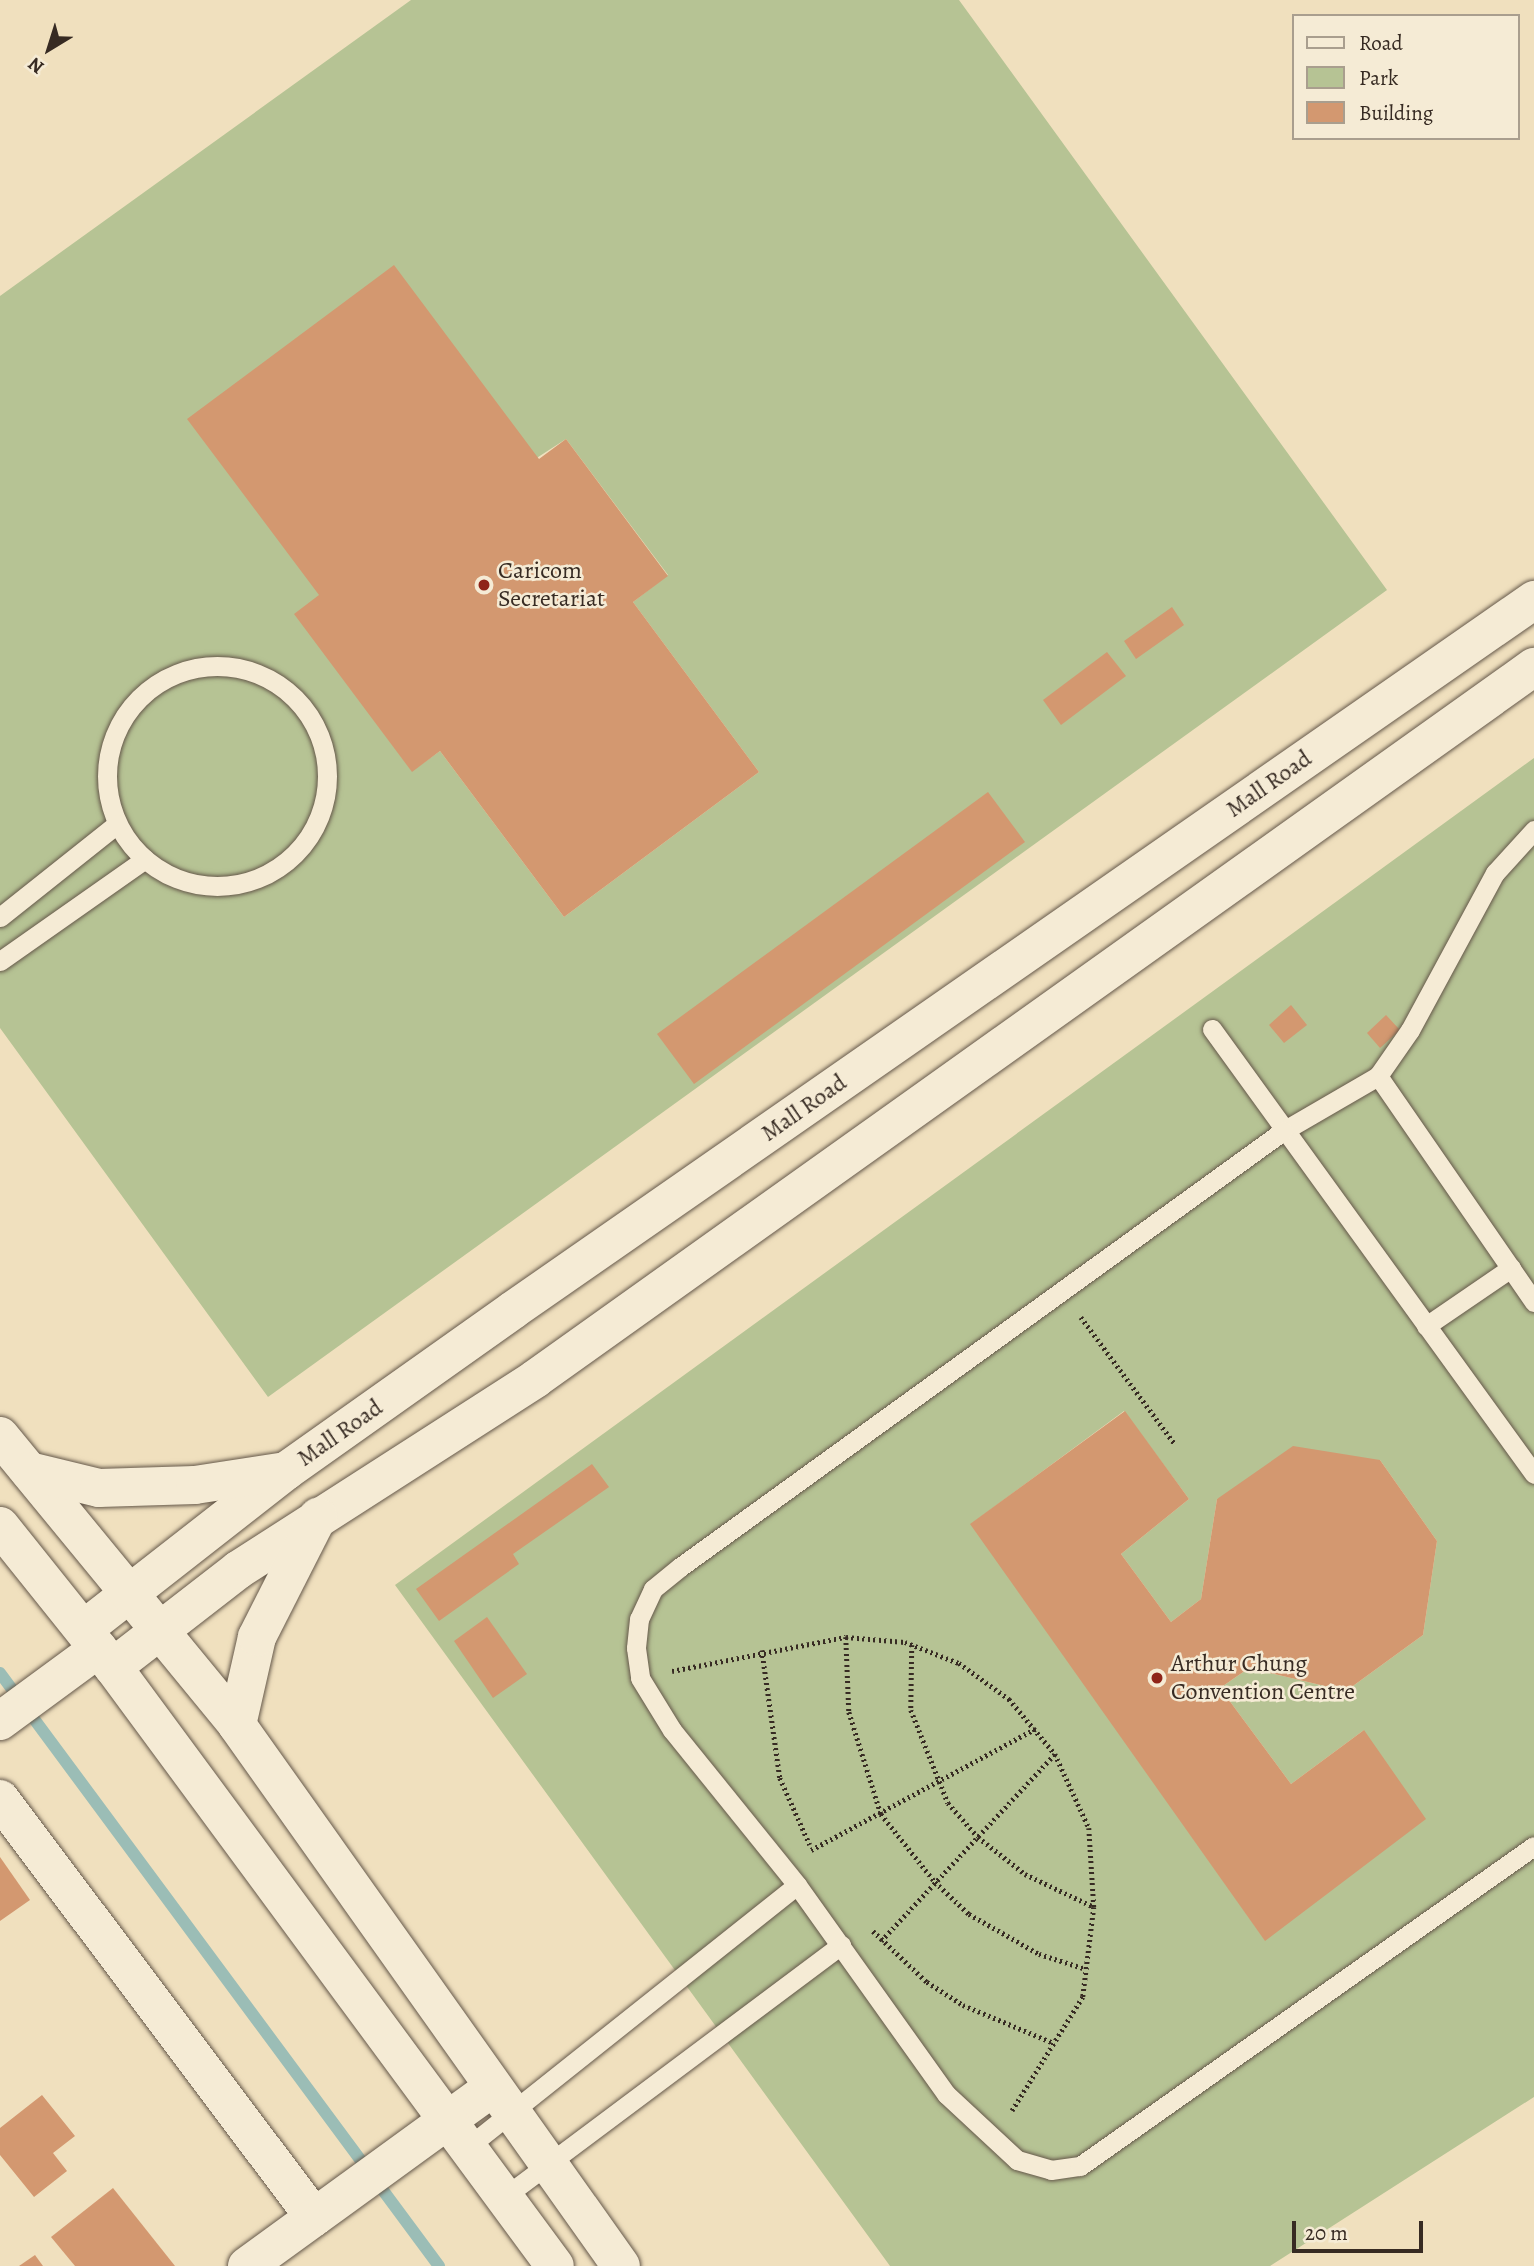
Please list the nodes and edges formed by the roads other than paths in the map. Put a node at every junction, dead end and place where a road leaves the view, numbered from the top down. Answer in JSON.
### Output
{"nodes":[{"id":1,"x":1534,"y":600,"type":"edge"},
{"id":2,"x":1534,"y":667,"type":"edge"},
{"id":3,"x":117,"y":824,"type":"junction"},
{"id":4,"x":1534,"y":830,"type":"edge"},
{"id":5,"x":145,"y":859,"type":"junction"},
{"id":6,"x":0,"y":916,"type":"edge"},
{"id":7,"x":0,"y":961,"type":"edge"},
{"id":8,"x":1212,"y":1029,"type":"dead end"},
{"id":9,"x":1378,"y":1076,"type":"junction"},
{"id":10,"x":1283,"y":1131,"type":"junction"},
{"id":11,"x":1511,"y":1268,"type":"junction"},
{"id":12,"x":1534,"y":1302,"type":"edge"},
{"id":13,"x":1426,"y":1326,"type":"junction"},
{"id":14,"x":0,"y":1436,"type":"edge"},
{"id":15,"x":29,"y":1471,"type":"junction"},
{"id":16,"x":286,"y":1471,"type":"junction"},
{"id":17,"x":1534,"y":1474,"type":"edge"},
{"id":18,"x":318,"y":1517,"type":"junction"},
{"id":19,"x":0,"y":1526,"type":"edge"},
{"id":20,"x":131,"y":1590,"type":"junction"},
{"id":21,"x":162,"y":1626,"type":"junction"},
{"id":22,"x":93,"y":1653,"type":"junction"},
{"id":23,"x":0,"y":1721,"type":"edge"},
{"id":24,"x":237,"y":1725,"type":"junction"},
{"id":25,"x":0,"y":1799,"type":"edge"},
{"id":26,"x":1534,"y":1846,"type":"edge"},
{"id":27,"x":797,"y":1885,"type":"junction"},
{"id":28,"x":841,"y":1945,"type":"junction"},
{"id":29,"x":501,"y":2101,"type":"junction"},
{"id":30,"x":459,"y":2132,"type":"junction"},
{"id":31,"x":547,"y":2167,"type":"junction"},
{"id":32,"x":504,"y":2197,"type":"junction"},
{"id":33,"x":314,"y":2217,"type":"junction"},
{"id":34,"x":247,"y":2266,"type":"edge"},
{"id":35,"x":555,"y":2266,"type":"edge"},
{"id":36,"x":621,"y":2266,"type":"edge"}],
"edges":[{"from":1,"to":16,"type":"street","name":"Mall Road"},
{"from":2,"to":18,"type":"street"},
{"from":3,"to":5,"type":"lane"},
{"from":3,"to":5,"type":"lane"},
{"from":3,"to":6,"type":"lane"},
{"from":4,"to":9,"type":"lane"},
{"from":5,"to":7,"type":"lane"},
{"from":8,"to":10,"type":"lane"},
{"from":9,"to":10,"type":"lane"},
{"from":9,"to":11,"type":"lane"},
{"from":10,"to":13,"type":"lane"},
{"from":10,"to":27,"type":"lane"},
{"from":11,"to":12,"type":"lane"},
{"from":11,"to":13,"type":"lane"},
{"from":13,"to":17,"type":"lane"},
{"from":14,"to":15,"type":"street"},
{"from":15,"to":16,"type":"street"},
{"from":15,"to":20,"type":"street"},
{"from":16,"to":20,"type":"street","name":"Mall Road"},
{"from":18,"to":21,"type":"street"},
{"from":18,"to":24,"type":"street"},
{"from":19,"to":22,"type":"street"},
{"from":20,"to":21,"type":"street"},
{"from":20,"to":22,"type":"street","name":"Mall Road"},
{"from":21,"to":22,"type":"street"},
{"from":21,"to":24,"type":"street"},
{"from":22,"to":23,"type":"street"},
{"from":22,"to":30,"type":"street"},
{"from":24,"to":29,"type":"street"},
{"from":25,"to":33,"type":"street"},
{"from":26,"to":28,"type":"lane"},
{"from":27,"to":28,"type":"lane"},
{"from":27,"to":29,"type":"lane"},
{"from":28,"to":31,"type":"lane"},
{"from":29,"to":30,"type":"street"},
{"from":29,"to":31,"type":"street"},
{"from":30,"to":32,"type":"street"},
{"from":30,"to":33,"type":"street"},
{"from":31,"to":32,"type":"lane"},
{"from":31,"to":36,"type":"street"},
{"from":32,"to":35,"type":"street"},
{"from":33,"to":34,"type":"street"}]}
